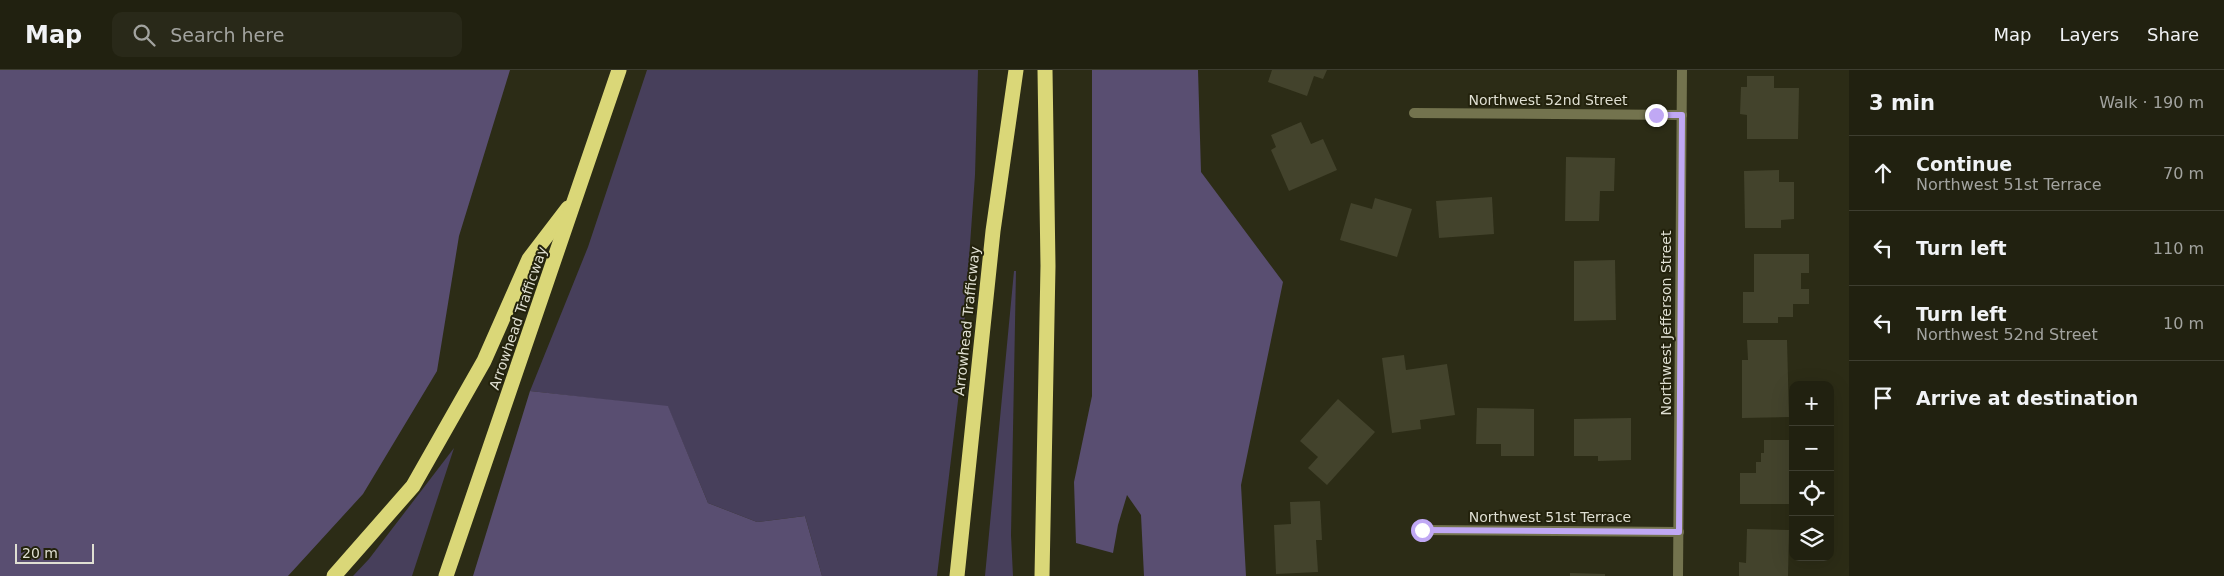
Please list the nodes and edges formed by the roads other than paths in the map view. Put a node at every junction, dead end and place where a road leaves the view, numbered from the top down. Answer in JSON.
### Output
{"nodes":[{"id":1,"x":619,"y":70,"type":"edge"},
{"id":2,"x":1016,"y":70,"type":"edge"},
{"id":3,"x":1045,"y":70,"type":"edge"},
{"id":4,"x":1682,"y":70,"type":"edge"},
{"id":5,"x":1414,"y":113,"type":"dead end"},
{"id":6,"x":1682,"y":115,"type":"junction"},
{"id":7,"x":576,"y":197,"type":"junction"},
{"id":8,"x":1422,"y":530,"type":"dead end"},
{"id":9,"x":1679,"y":532,"type":"junction"},
{"id":10,"x":334,"y":576,"type":"edge"},
{"id":11,"x":446,"y":576,"type":"edge"},
{"id":12,"x":957,"y":576,"type":"edge"},
{"id":13,"x":1042,"y":576,"type":"edge"},
{"id":14,"x":1678,"y":576,"type":"edge"}],
"edges":[{"from":1,"to":7,"type":"highway","name":"Arrowhead Trafficway"},
{"from":2,"to":12,"type":"highway","name":"Arrowhead Trafficway"},
{"from":3,"to":13,"type":"highway"},
{"from":4,"to":6,"type":"street","name":"Northwest Jefferson Street"},
{"from":5,"to":6,"type":"street","name":"Northwest 52nd Street"},
{"from":6,"to":9,"type":"street","name":"Northwest Jefferson Street"},
{"from":7,"to":10,"type":"highway"},
{"from":7,"to":11,"type":"highway","name":"Arrowhead Trafficway"},
{"from":8,"to":9,"type":"street","name":"Northwest 51st Terrace"},
{"from":9,"to":14,"type":"street","name":"Northwest Jefferson Street"}]}
